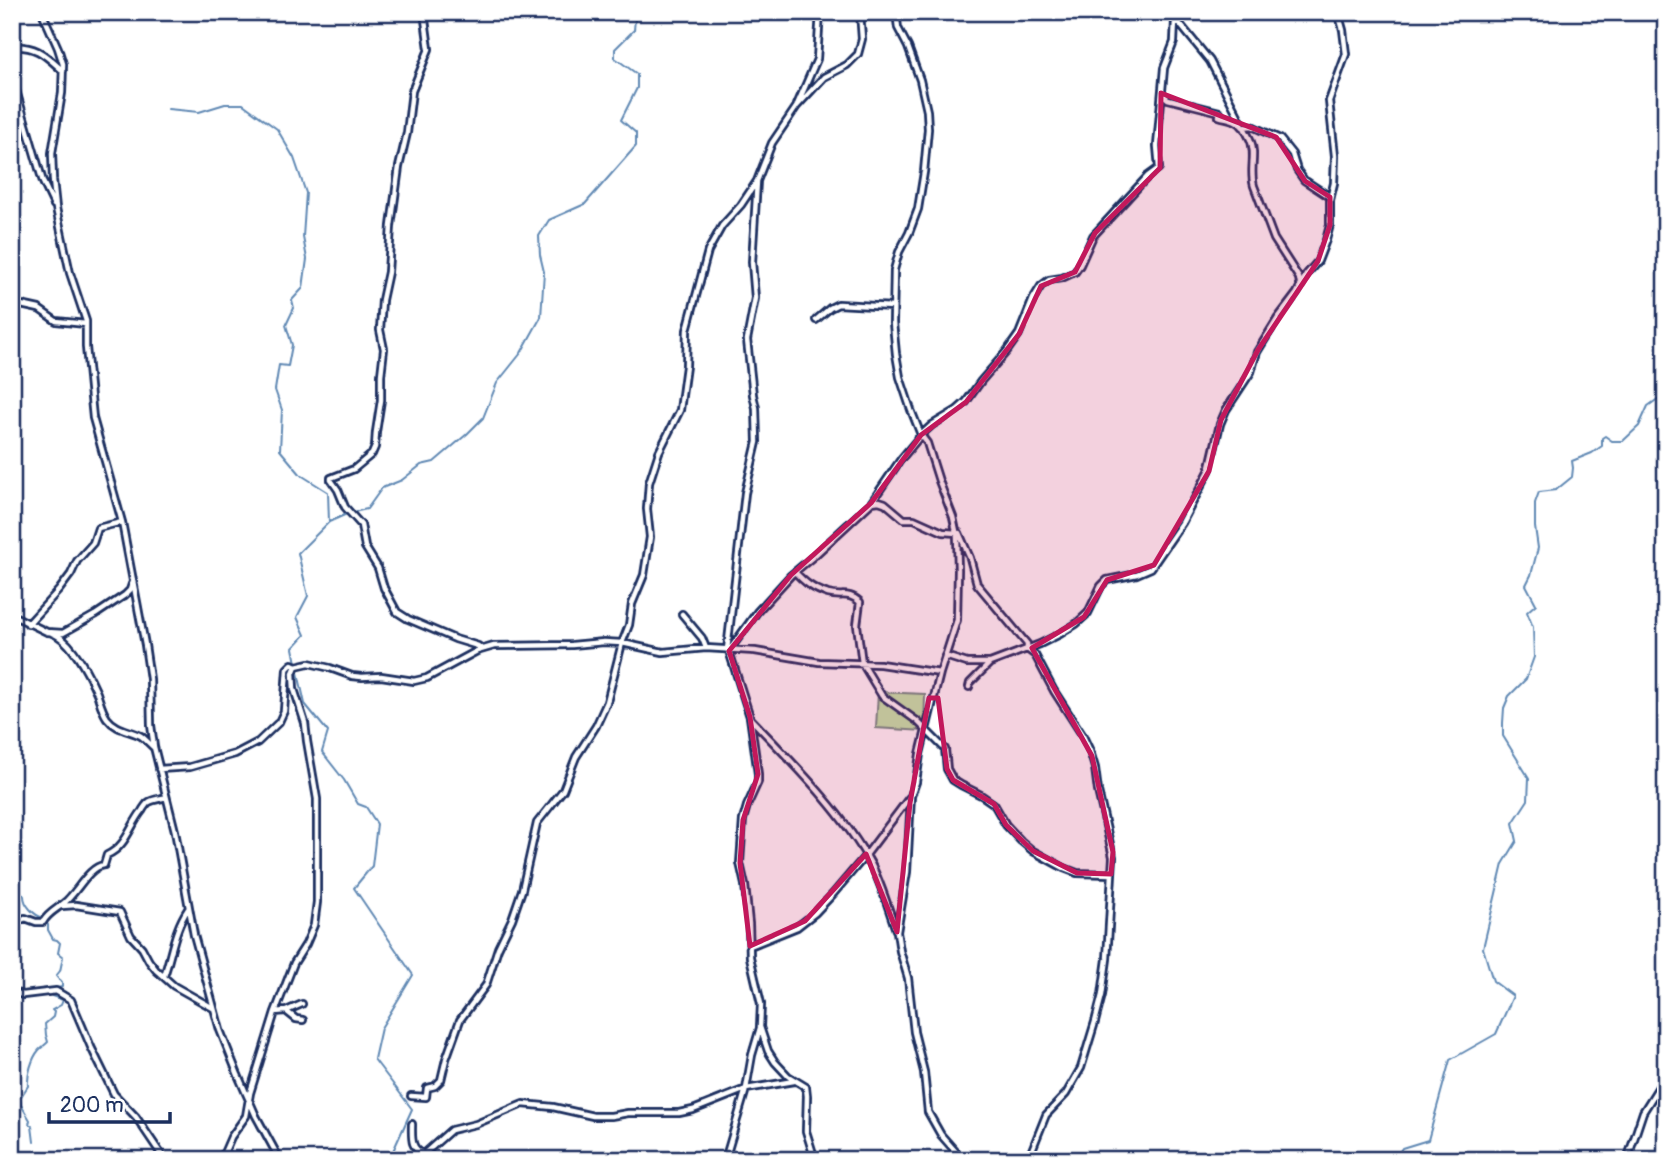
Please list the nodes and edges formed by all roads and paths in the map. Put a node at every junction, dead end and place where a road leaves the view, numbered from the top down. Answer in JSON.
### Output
{"nodes":[{"id":1,"x":42,"y":12,"type":"edge"},
{"id":2,"x":424,"y":12,"type":"edge"},
{"id":3,"x":821,"y":12,"type":"edge"},
{"id":4,"x":860,"y":12,"type":"edge"},
{"id":5,"x":896,"y":12,"type":"edge"},
{"id":6,"x":1170,"y":12,"type":"edge"},
{"id":7,"x":1180,"y":12,"type":"edge"},
{"id":8,"x":1338,"y":12,"type":"edge"},
{"id":9,"x":1175,"y":20,"type":"junction"},
{"id":10,"x":12,"y":47,"type":"edge"},
{"id":11,"x":63,"y":71,"type":"junction"},
{"id":12,"x":12,"y":77,"type":"edge"},
{"id":13,"x":1161,"y":93,"type":"junction"},
{"id":14,"x":797,"y":106,"type":"junction"},
{"id":15,"x":1243,"y":127,"type":"junction"},
{"id":16,"x":757,"y":181,"type":"junction"},
{"id":17,"x":1330,"y":197,"type":"junction"},
{"id":18,"x":56,"y":208,"type":"junction"},
{"id":19,"x":1300,"y":285,"type":"junction"},
{"id":20,"x":12,"y":303,"type":"edge"},
{"id":21,"x":893,"y":307,"type":"junction"},
{"id":22,"x":816,"y":320,"type":"dead end"},
{"id":23,"x":86,"y":324,"type":"junction"},
{"id":24,"x":921,"y":435,"type":"junction"},
{"id":25,"x":872,"y":502,"type":"junction"},
{"id":26,"x":122,"y":522,"type":"junction"},
{"id":27,"x":954,"y":523,"type":"junction"},
{"id":28,"x":957,"y":533,"type":"junction"},
{"id":29,"x":795,"y":572,"type":"junction"},
{"id":30,"x":132,"y":580,"type":"junction"},
{"id":31,"x":682,"y":614,"type":"dead end"},
{"id":32,"x":12,"y":615,"type":"edge"},
{"id":33,"x":28,"y":624,"type":"junction"},
{"id":34,"x":52,"y":633,"type":"junction"},
{"id":35,"x":622,"y":643,"type":"junction"},
{"id":36,"x":706,"y":648,"type":"junction"},
{"id":37,"x":482,"y":649,"type":"junction"},
{"id":38,"x":1027,"y":649,"type":"junction"},
{"id":39,"x":728,"y":650,"type":"junction"},
{"id":40,"x":945,"y":656,"type":"junction"},
{"id":41,"x":862,"y":663,"type":"junction"},
{"id":42,"x":990,"y":663,"type":"junction"},
{"id":43,"x":296,"y":666,"type":"junction"},
{"id":44,"x":940,"y":673,"type":"junction"},
{"id":45,"x":969,"y":687,"type":"dead end"},
{"id":46,"x":750,"y":717,"type":"junction"},
{"id":47,"x":926,"y":732,"type":"junction"},
{"id":48,"x":154,"y":747,"type":"junction"},
{"id":49,"x":159,"y":769,"type":"junction"},
{"id":50,"x":911,"y":796,"type":"junction"},
{"id":51,"x":166,"y":797,"type":"junction"},
{"id":52,"x":866,"y":855,"type":"junction"},
{"id":53,"x":1111,"y":874,"type":"junction"},
{"id":54,"x":61,"y":906,"type":"junction"},
{"id":55,"x":188,"y":909,"type":"junction"},
{"id":56,"x":12,"y":925,"type":"edge"},
{"id":57,"x":897,"y":932,"type":"junction"},
{"id":58,"x":750,"y":947,"type":"junction"},
{"id":59,"x":164,"y":976,"type":"junction"},
{"id":60,"x":12,"y":992,"type":"edge"},
{"id":61,"x":302,"y":1004,"type":"dead end"},
{"id":62,"x":214,"y":1009,"type":"junction"},
{"id":63,"x":286,"y":1011,"type":"junction"},
{"id":64,"x":275,"y":1012,"type":"junction"},
{"id":65,"x":303,"y":1020,"type":"dead end"},
{"id":66,"x":760,"y":1027,"type":"junction"},
{"id":67,"x":1666,"y":1058,"type":"edge"},
{"id":68,"x":795,"y":1081,"type":"junction"},
{"id":69,"x":1659,"y":1087,"type":"junction"},
{"id":70,"x":746,"y":1089,"type":"junction"},
{"id":71,"x":411,"y":1096,"type":"dead end"},
{"id":72,"x":1666,"y":1096,"type":"edge"},
{"id":73,"x":248,"y":1099,"type":"junction"},
{"id":74,"x":412,"y":1124,"type":"dead end"},
{"id":75,"x":165,"y":1160,"type":"edge"},
{"id":76,"x":221,"y":1160,"type":"edge"},
{"id":77,"x":280,"y":1160,"type":"edge"},
{"id":78,"x":725,"y":1160,"type":"edge"},
{"id":79,"x":815,"y":1160,"type":"edge"},
{"id":80,"x":963,"y":1160,"type":"edge"},
{"id":81,"x":1028,"y":1160,"type":"edge"},
{"id":82,"x":1627,"y":1160,"type":"edge"}],
"edges":[{"from":1,"to":11,"type":"street"},
{"from":2,"to":37,"type":"street"},
{"from":3,"to":14,"type":"street"},
{"from":4,"to":14,"type":"street"},
{"from":5,"to":21,"type":"street"},
{"from":6,"to":9,"type":"street"},
{"from":7,"to":9,"type":"street"},
{"from":8,"to":17,"type":"street"},
{"from":9,"to":13,"type":"street"},
{"from":9,"to":15,"type":"street"},
{"from":10,"to":11,"type":"street"},
{"from":11,"to":18,"type":"street"},
{"from":12,"to":18,"type":"street"},
{"from":13,"to":15,"type":"street"},
{"from":13,"to":24,"type":"street"},
{"from":14,"to":16,"type":"street"},
{"from":15,"to":17,"type":"street"},
{"from":15,"to":19,"type":"street"},
{"from":16,"to":35,"type":"street"},
{"from":16,"to":39,"type":"street"},
{"from":17,"to":19,"type":"street"},
{"from":18,"to":23,"type":"street"},
{"from":19,"to":38,"type":"street"},
{"from":20,"to":23,"type":"street"},
{"from":21,"to":22,"type":"street"},
{"from":21,"to":24,"type":"street"},
{"from":23,"to":26,"type":"street"},
{"from":24,"to":25,"type":"street"},
{"from":24,"to":27,"type":"street"},
{"from":25,"to":28,"type":"street"},
{"from":25,"to":29,"type":"street"},
{"from":26,"to":30,"type":"street"},
{"from":26,"to":33,"type":"street"},
{"from":27,"to":28,"type":"street"},
{"from":27,"to":38,"type":"street"},
{"from":28,"to":40,"type":"street"},
{"from":29,"to":39,"type":"street"},
{"from":29,"to":41,"type":"street"},
{"from":30,"to":34,"type":"street"},
{"from":30,"to":48,"type":"street"},
{"from":31,"to":36,"type":"street"},
{"from":32,"to":33,"type":"street"},
{"from":33,"to":34,"type":"street"},
{"from":34,"to":48,"type":"street"},
{"from":35,"to":36,"type":"street"},
{"from":35,"to":37,"type":"street"},
{"from":35,"to":71,"type":"street"},
{"from":36,"to":39,"type":"street"},
{"from":37,"to":43,"type":"street"},
{"from":38,"to":42,"type":"street"},
{"from":38,"to":53,"type":"street"},
{"from":39,"to":41,"type":"street"},
{"from":39,"to":46,"type":"street"},
{"from":40,"to":42,"type":"street"},
{"from":40,"to":44,"type":"street"},
{"from":41,"to":44,"type":"street"},
{"from":41,"to":47,"type":"street"},
{"from":42,"to":45,"type":"street"},
{"from":43,"to":49,"type":"street"},
{"from":43,"to":64,"type":"street"},
{"from":44,"to":47,"type":"street"},
{"from":46,"to":52,"type":"street"},
{"from":46,"to":58,"type":"street"},
{"from":47,"to":50,"type":"street"},
{"from":47,"to":53,"type":"street"},
{"from":48,"to":49,"type":"street"},
{"from":49,"to":51,"type":"street"},
{"from":50,"to":52,"type":"street"},
{"from":50,"to":57,"type":"street"},
{"from":51,"to":54,"type":"street"},
{"from":51,"to":55,"type":"street"},
{"from":52,"to":57,"type":"street"},
{"from":52,"to":58,"type":"street"},
{"from":53,"to":81,"type":"street"},
{"from":54,"to":56,"type":"street"},
{"from":54,"to":59,"type":"street"},
{"from":55,"to":59,"type":"street"},
{"from":55,"to":62,"type":"street"},
{"from":57,"to":80,"type":"street"},
{"from":58,"to":66,"type":"street"},
{"from":59,"to":62,"type":"street"},
{"from":60,"to":75,"type":"street"},
{"from":61,"to":63,"type":"street"},
{"from":62,"to":73,"type":"street"},
{"from":63,"to":64,"type":"street"},
{"from":63,"to":65,"type":"street"},
{"from":64,"to":73,"type":"street"},
{"from":66,"to":68,"type":"street"},
{"from":66,"to":70,"type":"street"},
{"from":67,"to":69,"type":"street"},
{"from":68,"to":70,"type":"street"},
{"from":68,"to":79,"type":"street"},
{"from":69,"to":72,"type":"street"},
{"from":69,"to":82,"type":"street"},
{"from":70,"to":74,"type":"street"},
{"from":70,"to":78,"type":"street"},
{"from":73,"to":76,"type":"street"},
{"from":73,"to":77,"type":"street"}]}
